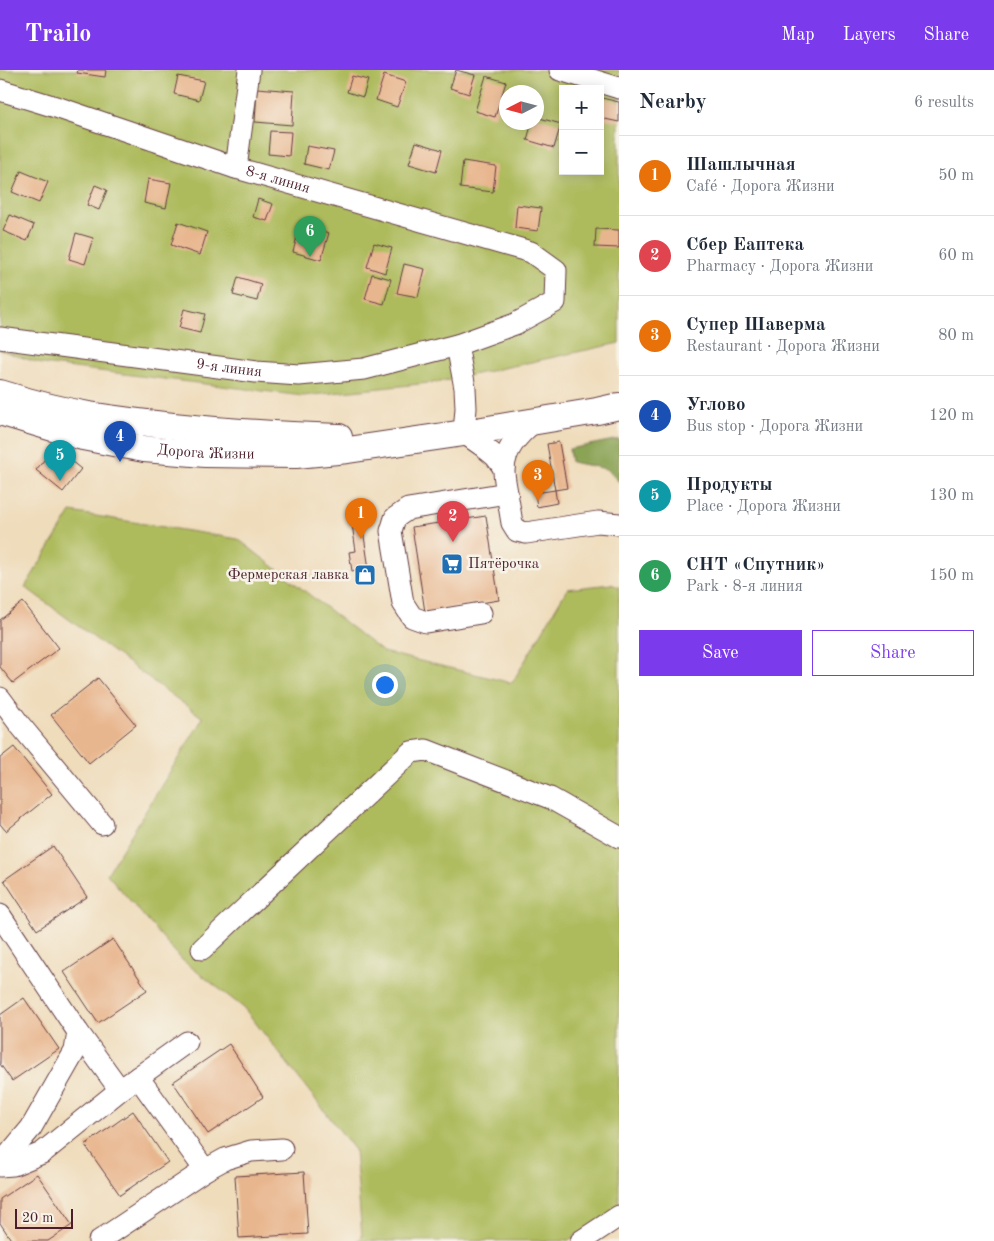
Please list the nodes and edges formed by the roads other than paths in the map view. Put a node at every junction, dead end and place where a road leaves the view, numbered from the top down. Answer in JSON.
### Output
{"nodes":[{"id":1,"x":249,"y":70,"type":"edge"},
{"id":2,"x":560,"y":70,"type":"edge"},
{"id":3,"x":619,"y":88,"type":"edge"},
{"id":4,"x":0,"y":90,"type":"edge"},
{"id":5,"x":236,"y":168,"type":"junction"},
{"id":6,"x":556,"y":270,"type":"joint"},
{"id":7,"x":0,"y":338,"type":"edge"},
{"id":8,"x":457,"y":345,"type":"junction"},
{"id":9,"x":0,"y":393,"type":"edge"},
{"id":10,"x":619,"y":406,"type":"edge"},
{"id":11,"x":0,"y":412,"type":"edge"},
{"id":12,"x":534,"y":422,"type":"junction"},
{"id":13,"x":464,"y":433,"type":"junction"},
{"id":14,"x":417,"y":439,"type":"junction"},
{"id":15,"x":504,"y":468,"type":"junction"},
{"id":16,"x":507,"y":494,"type":"junction"},
{"id":17,"x":619,"y":524,"type":"edge"},
{"id":18,"x":482,"y":613,"type":"dead end"},
{"id":19,"x":0,"y":698,"type":"edge"},
{"id":20,"x":102,"y":824,"type":"dead end"},
{"id":21,"x":619,"y":836,"type":"edge"},
{"id":22,"x":0,"y":915,"type":"edge"},
{"id":23,"x":202,"y":949,"type":"dead end"},
{"id":24,"x":78,"y":1032,"type":"junction"},
{"id":25,"x":187,"y":1042,"type":"dead end"},
{"id":26,"x":138,"y":1077,"type":"junction"},
{"id":27,"x":120,"y":1090,"type":"junction"},
{"id":28,"x":282,"y":1149,"type":"dead end"},
{"id":29,"x":0,"y":1165,"type":"edge"},
{"id":30,"x":205,"y":1170,"type":"junction"},
{"id":31,"x":619,"y":1216,"type":"edge"},
{"id":32,"x":99,"y":1241,"type":"edge"},
{"id":33,"x":581,"y":1241,"type":"edge"}],
"edges":[{"from":1,"to":5,"type":"street"},
{"from":2,"to":3,"type":"street"},
{"from":4,"to":5,"type":"street","name":"8-я линия"},
{"from":5,"to":6,"type":"street","name":"8-я линия"},
{"from":6,"to":8,"type":"street","name":"9-я линия"},
{"from":7,"to":8,"type":"street","name":"9-я линия"},
{"from":8,"to":13,"type":"street"},
{"from":9,"to":14,"type":"main road","name":"Дорога Жизни"},
{"from":10,"to":12,"type":"main road","name":"Дорога Жизни"},
{"from":11,"to":14,"type":"main road","name":"Дорога Жизни"},
{"from":12,"to":13,"type":"main road","name":"Дорога Жизни"},
{"from":12,"to":15,"type":"street"},
{"from":13,"to":14,"type":"main road","name":"Дорога Жизни"},
{"from":13,"to":15,"type":"street"},
{"from":15,"to":16,"type":"street"},
{"from":16,"to":17,"type":"street"},
{"from":16,"to":18,"type":"street"},
{"from":19,"to":20,"type":"street"},
{"from":21,"to":23,"type":"street"},
{"from":22,"to":24,"type":"street"},
{"from":24,"to":27,"type":"street"},
{"from":24,"to":29,"type":"street"},
{"from":25,"to":26,"type":"street"},
{"from":26,"to":27,"type":"street"},
{"from":26,"to":30,"type":"street"},
{"from":27,"to":29,"type":"street"},
{"from":28,"to":30,"type":"street"},
{"from":30,"to":32,"type":"street"},
{"from":31,"to":33,"type":"street"}]}
